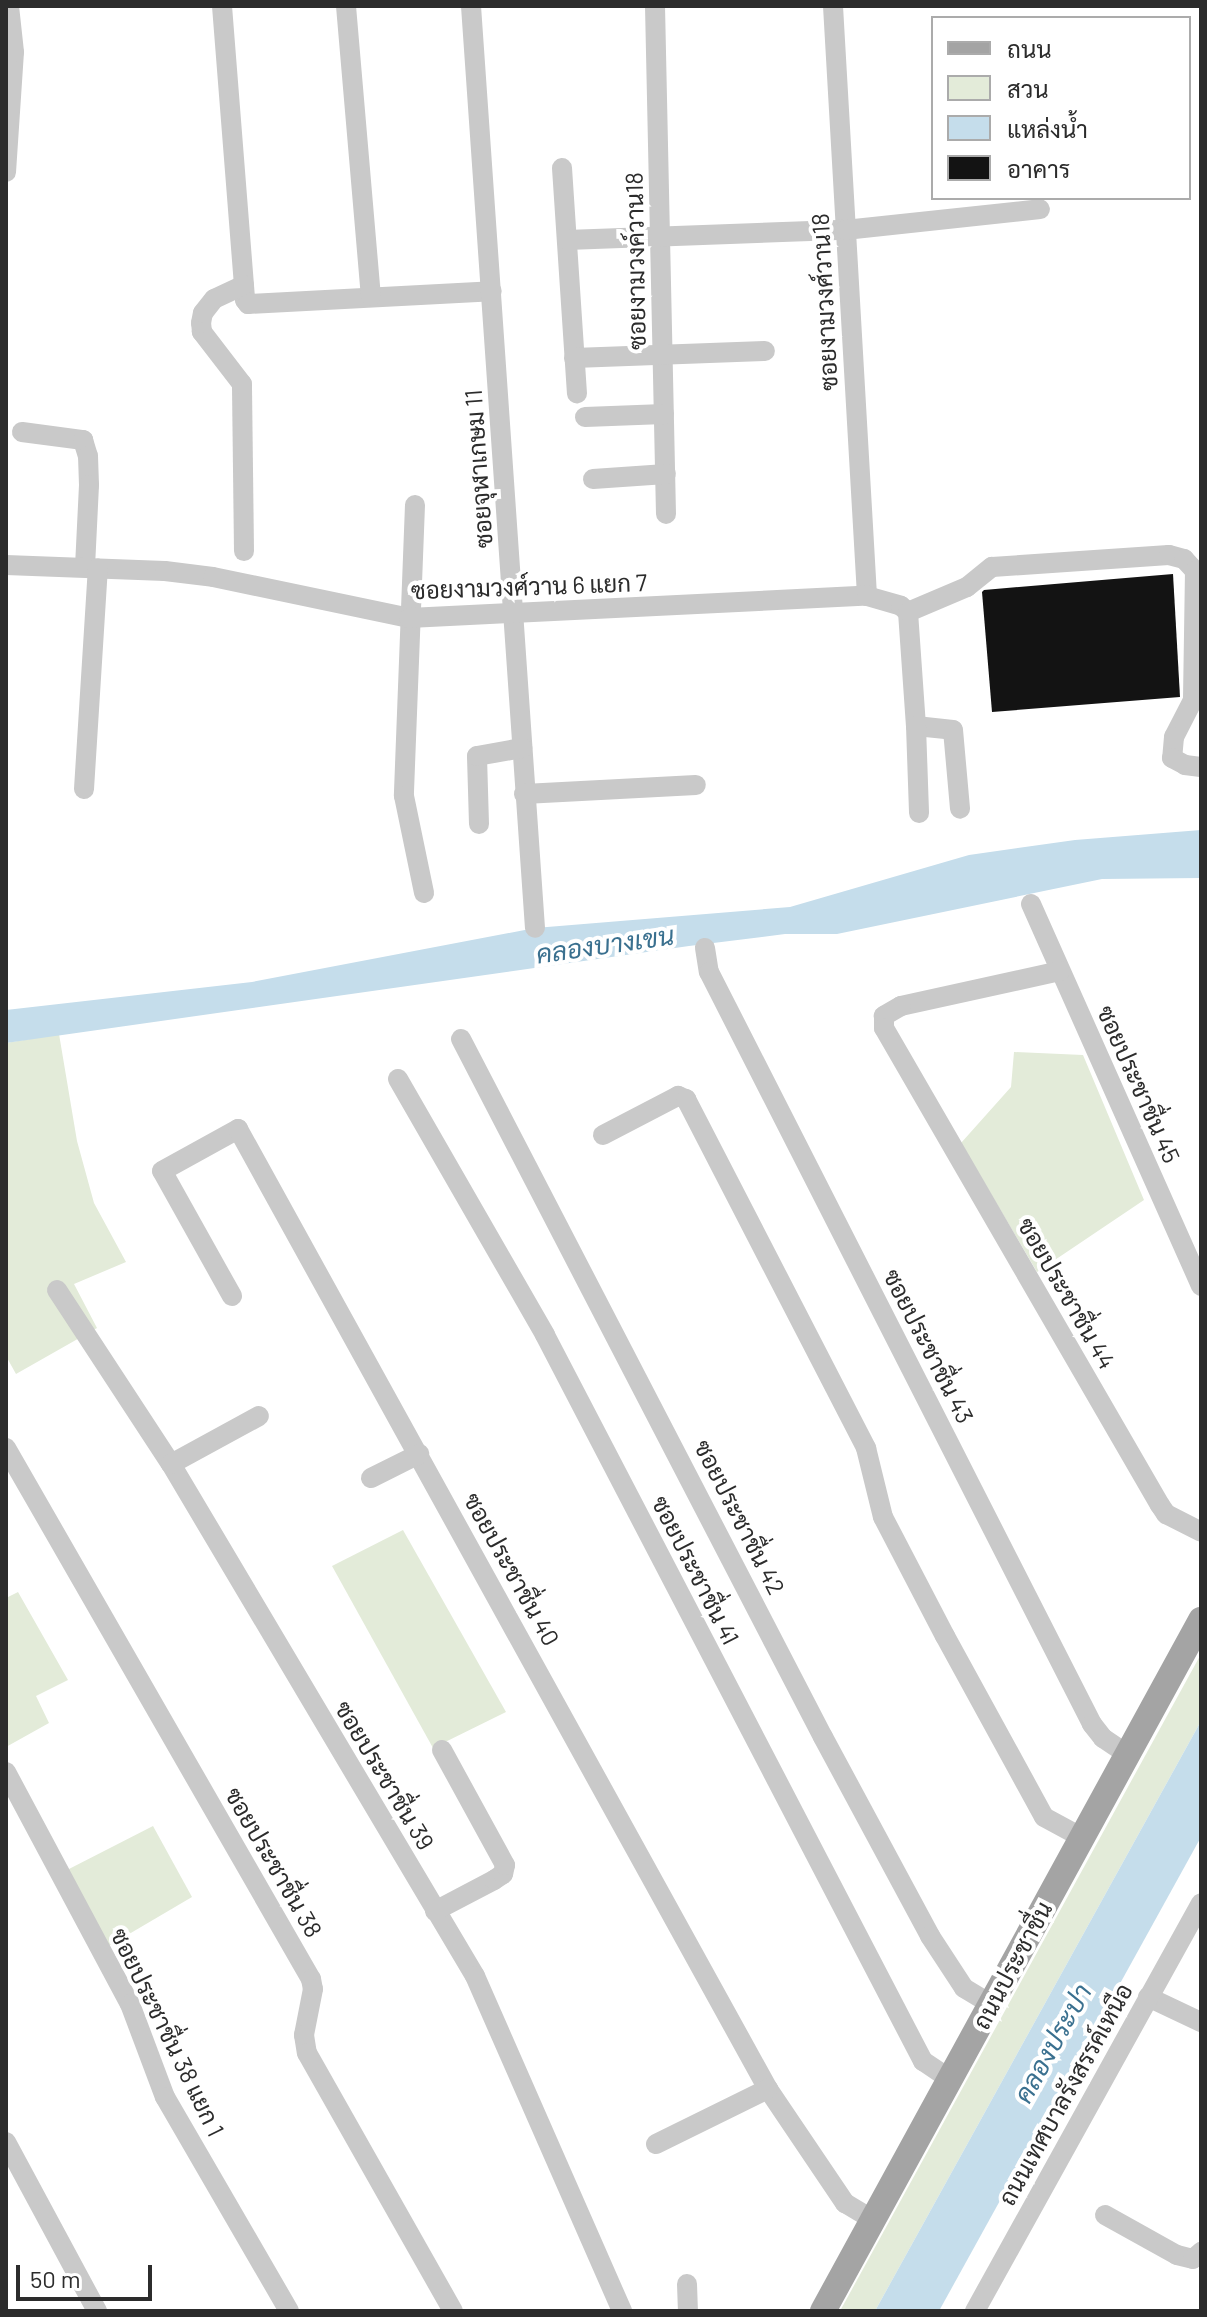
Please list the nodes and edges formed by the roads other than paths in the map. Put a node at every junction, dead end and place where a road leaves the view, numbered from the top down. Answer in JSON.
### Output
{"nodes":[{"id":1,"x":9,"y":6,"type":"edge"},
{"id":2,"x":222,"y":6,"type":"edge"},
{"id":3,"x":346,"y":6,"type":"edge"},
{"id":4,"x":471,"y":6,"type":"edge"},
{"id":5,"x":655,"y":6,"type":"edge"},
{"id":6,"x":833,"y":6,"type":"edge"},
{"id":7,"x":562,"y":168,"type":"dead end"},
{"id":8,"x":6,"y":172,"type":"edge"},
{"id":9,"x":1040,"y":209,"type":"dead end"},
{"id":10,"x":845,"y":230,"type":"junction"},
{"id":11,"x":661,"y":237,"type":"junction"},
{"id":12,"x":567,"y":240,"type":"junction"},
{"id":13,"x":244,"y":285,"type":"junction"},
{"id":14,"x":492,"y":291,"type":"junction"},
{"id":15,"x":371,"y":296,"type":"junction"},
{"id":16,"x":765,"y":351,"type":"dead end"},
{"id":17,"x":663,"y":356,"type":"junction"},
{"id":18,"x":574,"y":358,"type":"junction"},
{"id":19,"x":577,"y":394,"type":"dead end"},
{"id":20,"x":664,"y":414,"type":"junction"},
{"id":21,"x":585,"y":417,"type":"dead end"},
{"id":22,"x":22,"y":432,"type":"dead end"},
{"id":23,"x":666,"y":474,"type":"junction"},
{"id":24,"x":593,"y":479,"type":"dead end"},
{"id":25,"x":415,"y":505,"type":"dead end"},
{"id":26,"x":666,"y":514,"type":"dead end"},
{"id":27,"x":244,"y":551,"type":"dead end"},
{"id":28,"x":6,"y":565,"type":"edge"},
{"id":29,"x":92,"y":567,"type":"junction"},
{"id":30,"x":867,"y":596,"type":"junction"},
{"id":31,"x":908,"y":612,"type":"junction"},
{"id":32,"x":514,"y":615,"type":"junction"},
{"id":33,"x":409,"y":618,"type":"junction"},
{"id":34,"x":916,"y":726,"type":"junction"},
{"id":35,"x":522,"y":748,"type":"junction"},
{"id":36,"x":1201,"y":767,"type":"edge"},
{"id":37,"x":696,"y":785,"type":"dead end"},
{"id":38,"x":84,"y":789,"type":"dead end"},
{"id":39,"x":524,"y":794,"type":"junction"},
{"id":40,"x":960,"y":809,"type":"dead end"},
{"id":41,"x":919,"y":813,"type":"dead end"},
{"id":42,"x":479,"y":824,"type":"dead end"},
{"id":43,"x":424,"y":893,"type":"dead end"},
{"id":44,"x":1031,"y":904,"type":"dead end"},
{"id":45,"x":535,"y":928,"type":"dead end"},
{"id":46,"x":705,"y":948,"type":"dead end"},
{"id":47,"x":1060,"y":971,"type":"junction"},
{"id":48,"x":461,"y":1039,"type":"dead end"},
{"id":49,"x":398,"y":1079,"type":"dead end"},
{"id":50,"x":603,"y":1135,"type":"dead end"},
{"id":51,"x":1201,"y":1286,"type":"edge"},
{"id":52,"x":57,"y":1290,"type":"dead end"},
{"id":53,"x":232,"y":1296,"type":"dead end"},
{"id":54,"x":259,"y":1416,"type":"dead end"},
{"id":55,"x":6,"y":1448,"type":"edge"},
{"id":56,"x":419,"y":1454,"type":"junction"},
{"id":57,"x":171,"y":1464,"type":"junction"},
{"id":58,"x":371,"y":1478,"type":"dead end"},
{"id":59,"x":1201,"y":1532,"type":"edge"},
{"id":60,"x":1201,"y":1620,"type":"edge"},
{"id":61,"x":442,"y":1750,"type":"dead end"},
{"id":62,"x":1127,"y":1754,"type":"junction"},
{"id":63,"x":6,"y":1772,"type":"edge"},
{"id":64,"x":1081,"y":1837,"type":"junction"},
{"id":65,"x":1201,"y":1903,"type":"edge"},
{"id":66,"x":435,"y":1911,"type":"junction"},
{"id":67,"x":1148,"y":1997,"type":"junction"},
{"id":68,"x":991,"y":2004,"type":"junction"},
{"id":69,"x":1201,"y":2022,"type":"edge"},
{"id":70,"x":950,"y":2079,"type":"junction"},
{"id":71,"x":768,"y":2089,"type":"junction"},
{"id":72,"x":6,"y":2142,"type":"edge"},
{"id":73,"x":656,"y":2144,"type":"dead end"},
{"id":74,"x":1105,"y":2215,"type":"dead end"},
{"id":75,"x":873,"y":2220,"type":"junction"},
{"id":76,"x":1201,"y":2252,"type":"edge"},
{"id":77,"x":687,"y":2284,"type":"dead end"},
{"id":78,"x":97,"y":2311,"type":"edge"},
{"id":79,"x":289,"y":2311,"type":"edge"},
{"id":80,"x":453,"y":2311,"type":"edge"},
{"id":81,"x":622,"y":2311,"type":"edge"},
{"id":82,"x":688,"y":2311,"type":"edge"},
{"id":83,"x":823,"y":2311,"type":"edge"},
{"id":84,"x":975,"y":2311,"type":"edge"}],
"edges":[{"from":1,"to":8,"type":"street"},
{"from":2,"to":13,"type":"street"},
{"from":3,"to":15,"type":"street"},
{"from":4,"to":14,"type":"street","name":"ซอยจุฬาเกษม 11"},
{"from":5,"to":11,"type":"street","name":"ซอยงามวงค์วาน18"},
{"from":6,"to":10,"type":"street","name":"ซอยงามวงศ์วาน18"},
{"from":7,"to":12,"type":"street"},
{"from":9,"to":10,"type":"street"},
{"from":10,"to":11,"type":"street"},
{"from":10,"to":30,"type":"street","name":"ซอยงามวงศ์วาน18"},
{"from":11,"to":12,"type":"street"},
{"from":11,"to":17,"type":"street","name":"ซอยงามวงค์วาน18"},
{"from":12,"to":18,"type":"street"},
{"from":13,"to":15,"type":"street"},
{"from":13,"to":27,"type":"street"},
{"from":14,"to":15,"type":"street"},
{"from":14,"to":32,"type":"street","name":"ซอยจุฬาเกษม 11"},
{"from":16,"to":17,"type":"street"},
{"from":17,"to":18,"type":"street"},
{"from":17,"to":20,"type":"street","name":"ซอยงามวงค์วาน18"},
{"from":18,"to":19,"type":"street"},
{"from":20,"to":21,"type":"street"},
{"from":20,"to":23,"type":"street","name":"ซอยงามวงค์วาน18"},
{"from":22,"to":29,"type":"street"},
{"from":23,"to":24,"type":"street"},
{"from":23,"to":26,"type":"street","name":"ซอยงามวงค์วาน18"},
{"from":25,"to":33,"type":"street"},
{"from":28,"to":29,"type":"street","name":"ซอยงามวงศ์วาน 6 แยก 7"},
{"from":29,"to":33,"type":"street","name":"ซอยงามวงศ์วาน 6 แยก 7"},
{"from":29,"to":38,"type":"street"},
{"from":30,"to":31,"type":"street"},
{"from":30,"to":32,"type":"street","name":"ซอยงามวงศ์วาน 6 แยก 7"},
{"from":31,"to":34,"type":"street"},
{"from":31,"to":36,"type":"street"},
{"from":32,"to":33,"type":"street","name":"ซอยงามวงศ์วาน 6 แยก 7"},
{"from":32,"to":35,"type":"street","name":"ซอยจุฬาเกษม 11"},
{"from":33,"to":43,"type":"street"},
{"from":34,"to":40,"type":"street"},
{"from":34,"to":41,"type":"street"},
{"from":35,"to":39,"type":"street","name":"ซอยจุฬาเกษม 11"},
{"from":35,"to":42,"type":"street"},
{"from":37,"to":39,"type":"street"},
{"from":39,"to":45,"type":"street","name":"ซอยจุฬาเกษม 11"},
{"from":44,"to":47,"type":"street","name":"ซอยประชาชื่น 45"},
{"from":46,"to":62,"type":"street","name":"ซอยประชาชื่น 43"},
{"from":47,"to":51,"type":"street","name":"ซอยประชาชื่น 45"},
{"from":47,"to":59,"type":"street","name":"ซอยประชาชื่น 44"},
{"from":48,"to":68,"type":"street","name":"ซอยประชาชื่น 42"},
{"from":49,"to":70,"type":"street","name":"ซอยประชาชื่น 41"},
{"from":50,"to":64,"type":"street"},
{"from":52,"to":57,"type":"street","name":"ซอยประชาชื่น 39"},
{"from":53,"to":56,"type":"street","name":"ซอยประชาชื่น 40"},
{"from":54,"to":57,"type":"street"},
{"from":55,"to":80,"type":"street","name":"ซอยประชาชื่น 38"},
{"from":56,"to":58,"type":"street"},
{"from":56,"to":71,"type":"street","name":"ซอยประชาชื่น 40"},
{"from":57,"to":66,"type":"street","name":"ซอยประชาชื่น 39"},
{"from":60,"to":62,"type":"main road","name":"ถนนประชาชื่น"},
{"from":61,"to":66,"type":"street"},
{"from":62,"to":64,"type":"main road","name":"ถนนประชาชื่น"},
{"from":63,"to":79,"type":"street","name":"ซอยประชาชื่น 38 แยก 1"},
{"from":64,"to":68,"type":"main road","name":"ถนนประชาชื่น"},
{"from":65,"to":67,"type":"street","name":"ถนนเทศบาลรังสรรค์เหนือ"},
{"from":66,"to":81,"type":"street","name":"ซอยประชาชื่น 39"},
{"from":67,"to":69,"type":"street"},
{"from":67,"to":84,"type":"street","name":"ถนนเทศบาลรังสรรค์เหนือ"},
{"from":68,"to":70,"type":"main road","name":"ถนนประชาชื่น"},
{"from":70,"to":75,"type":"main road","name":"ถนนประชาชื่น"},
{"from":71,"to":73,"type":"street"},
{"from":71,"to":75,"type":"street","name":"ซอยประชาชื่น 40"},
{"from":72,"to":78,"type":"street"},
{"from":74,"to":76,"type":"street"},
{"from":75,"to":83,"type":"main road","name":"ถนนประชาชื่น"},
{"from":77,"to":82,"type":"street"}]}
